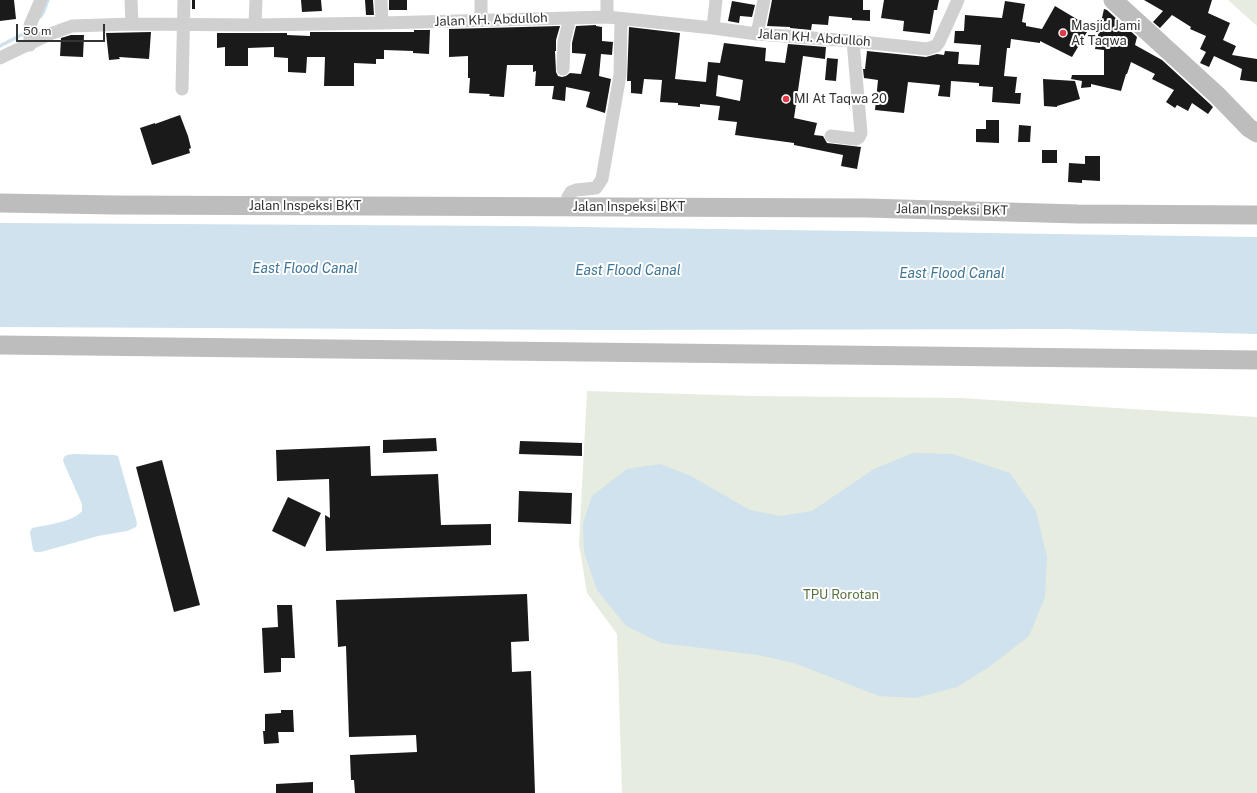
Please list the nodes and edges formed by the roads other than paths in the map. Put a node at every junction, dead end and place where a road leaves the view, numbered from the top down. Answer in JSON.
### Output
{"nodes":[{"id":1,"x":41,"y":0,"type":"edge"},
{"id":2,"x":131,"y":0,"type":"edge"},
{"id":3,"x":184,"y":0,"type":"edge"},
{"id":4,"x":256,"y":0,"type":"edge"},
{"id":5,"x":381,"y":0,"type":"edge"},
{"id":6,"x":481,"y":0,"type":"edge"},
{"id":7,"x":607,"y":0,"type":"edge"},
{"id":8,"x":716,"y":0,"type":"edge"},
{"id":9,"x":764,"y":0,"type":"edge"},
{"id":10,"x":958,"y":0,"type":"edge"},
{"id":11,"x":1113,"y":0,"type":"edge"},
{"id":12,"x":607,"y":17,"type":"junction"},
{"id":13,"x":570,"y":18,"type":"junction"},
{"id":14,"x":621,"y":19,"type":"junction"},
{"id":15,"x":481,"y":20,"type":"junction"},
{"id":16,"x":382,"y":23,"type":"junction"},
{"id":17,"x":132,"y":24,"type":"junction"},
{"id":18,"x":183,"y":24,"type":"junction"},
{"id":19,"x":255,"y":25,"type":"junction"},
{"id":20,"x":713,"y":28,"type":"junction"},
{"id":21,"x":30,"y":34,"type":"junction"},
{"id":22,"x":757,"y":34,"type":"junction"},
{"id":23,"x":853,"y":41,"type":"junction"},
{"id":24,"x":0,"y":58,"type":"edge"},
{"id":25,"x":563,"y":69,"type":"dead end"},
{"id":26,"x":182,"y":89,"type":"dead end"},
{"id":27,"x":1257,"y":133,"type":"edge"},
{"id":28,"x":831,"y":136,"type":"dead end"},
{"id":29,"x":0,"y":203,"type":"edge"},
{"id":30,"x":568,"y":207,"type":"junction"},
{"id":31,"x":1257,"y":215,"type":"edge"},
{"id":32,"x":0,"y":345,"type":"edge"},
{"id":33,"x":1257,"y":360,"type":"edge"}],
"edges":[{"from":1,"to":21,"type":"street"},
{"from":2,"to":17,"type":"street"},
{"from":3,"to":18,"type":"street"},
{"from":4,"to":19,"type":"street"},
{"from":5,"to":16,"type":"street"},
{"from":6,"to":15,"type":"street"},
{"from":7,"to":12,"type":"street"},
{"from":8,"to":20,"type":"street"},
{"from":9,"to":22,"type":"street"},
{"from":10,"to":23,"type":"street","name":"Jalan KH. Abdulloh"},
{"from":11,"to":27,"type":"street"},
{"from":12,"to":13,"type":"street","name":"Jalan KH. Abdulloh"},
{"from":12,"to":14,"type":"street","name":"Jalan KH. Abdulloh"},
{"from":13,"to":15,"type":"street","name":"Jalan KH. Abdulloh"},
{"from":13,"to":25,"type":"street"},
{"from":14,"to":20,"type":"street","name":"Jalan KH. Abdulloh"},
{"from":14,"to":30,"type":"street"},
{"from":15,"to":16,"type":"street","name":"Jalan KH. Abdulloh"},
{"from":16,"to":19,"type":"street","name":"Jalan KH. Abdulloh"},
{"from":17,"to":18,"type":"street","name":"Jalan KH. Abdulloh"},
{"from":17,"to":21,"type":"street","name":"Jalan KH. Abdulloh"},
{"from":18,"to":19,"type":"street","name":"Jalan KH. Abdulloh"},
{"from":18,"to":26,"type":"street"},
{"from":20,"to":22,"type":"street","name":"Jalan KH. Abdulloh"},
{"from":21,"to":24,"type":"street","name":"Jalan KH. Abdulloh"},
{"from":22,"to":23,"type":"street","name":"Jalan KH. Abdulloh"},
{"from":23,"to":28,"type":"street"},
{"from":29,"to":30,"type":"street","name":"Jalan Inspeksi BKT"},
{"from":30,"to":31,"type":"street","name":"Jalan Inspeksi BKT"},
{"from":32,"to":33,"type":"street"}]}
